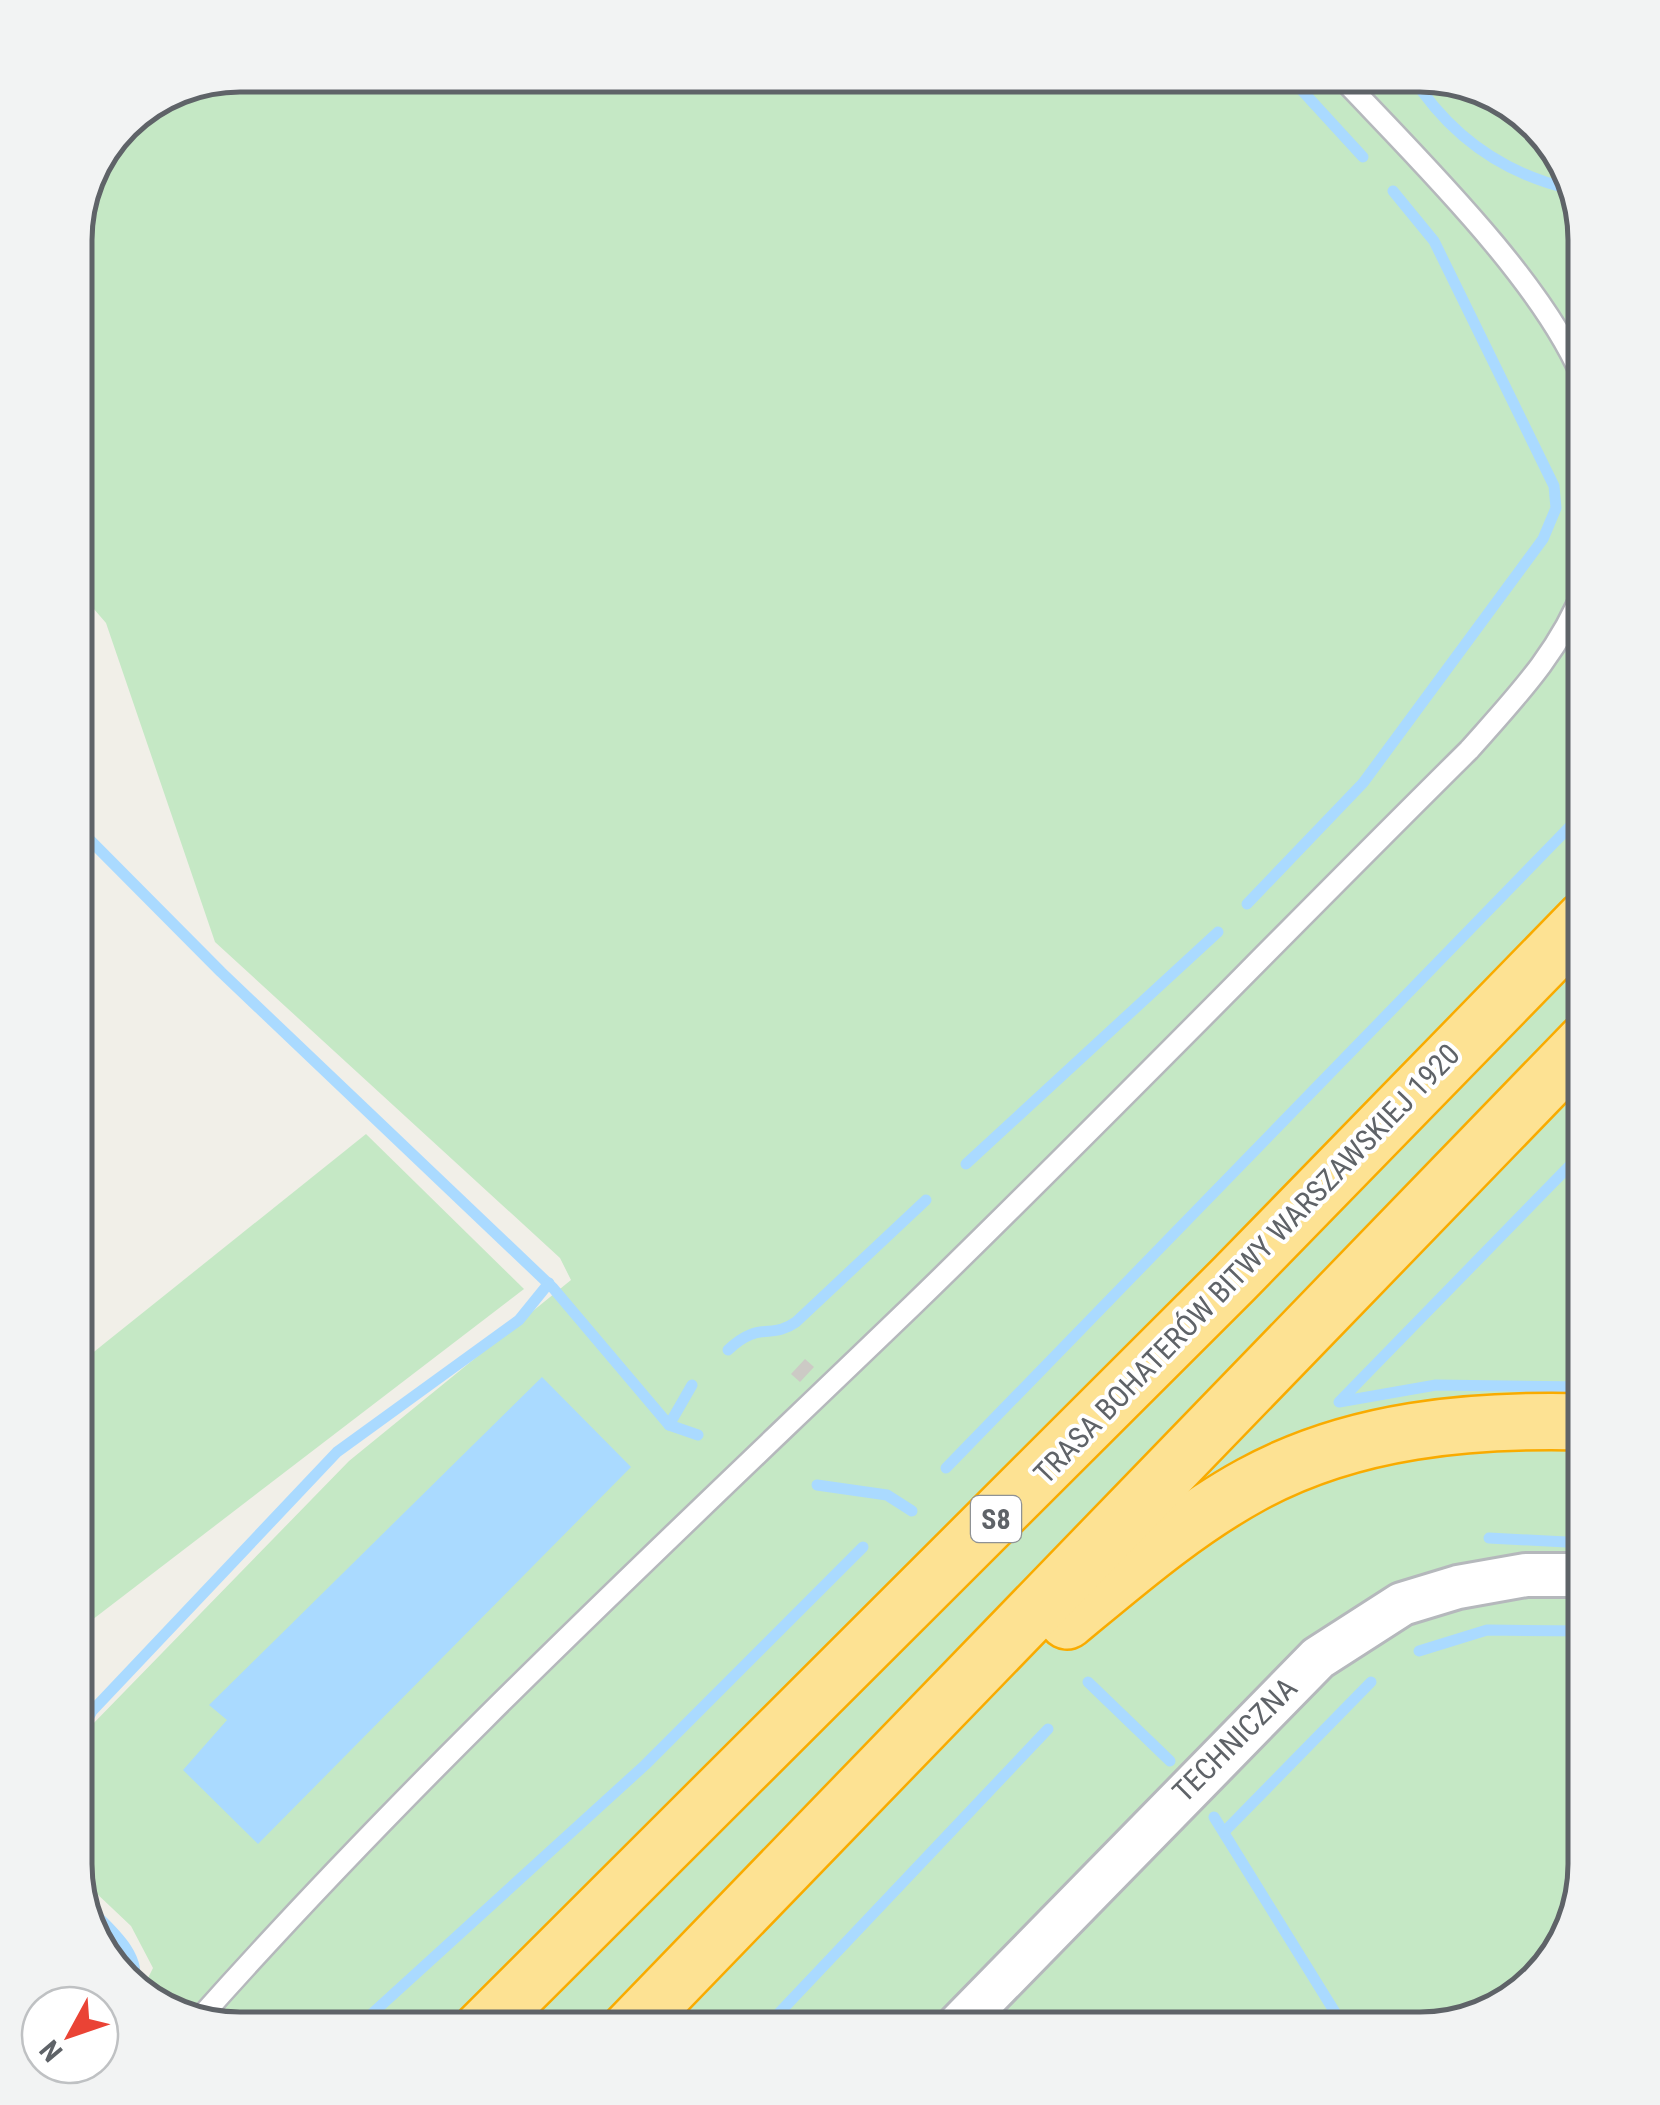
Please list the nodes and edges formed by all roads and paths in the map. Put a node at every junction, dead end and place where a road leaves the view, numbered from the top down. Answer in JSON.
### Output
{"nodes":[{"id":1,"x":1355,"y":93,"type":"edge"},
{"id":2,"x":1568,"y":347,"type":"edge"},
{"id":3,"x":1568,"y":627,"type":"edge"},
{"id":4,"x":1568,"y":936,"type":"edge"},
{"id":5,"x":1568,"y":1060,"type":"edge"},
{"id":6,"x":1568,"y":1421,"type":"edge"},
{"id":7,"x":1568,"y":1575,"type":"edge"},
{"id":8,"x":878,"y":1774,"type":"junction"},
{"id":9,"x":208,"y":2008,"type":"edge"},
{"id":10,"x":499,"y":2012,"type":"edge"},
{"id":11,"x":647,"y":2012,"type":"edge"},
{"id":12,"x":972,"y":2012,"type":"edge"}],
"edges":[{"from":1,"to":2,"type":"lane"},
{"from":3,"to":9,"type":"lane"},
{"from":4,"to":10,"type":"highway","name":"TRASA BOHATERÓW BITWY WARSZAWSKIEJ 1920","number":"S8"},
{"from":5,"to":8,"type":"highway"},
{"from":6,"to":8,"type":"highway"},
{"from":7,"to":12,"type":"street","name":"TECHNICZNA"},
{"from":8,"to":11,"type":"highway"}]}
